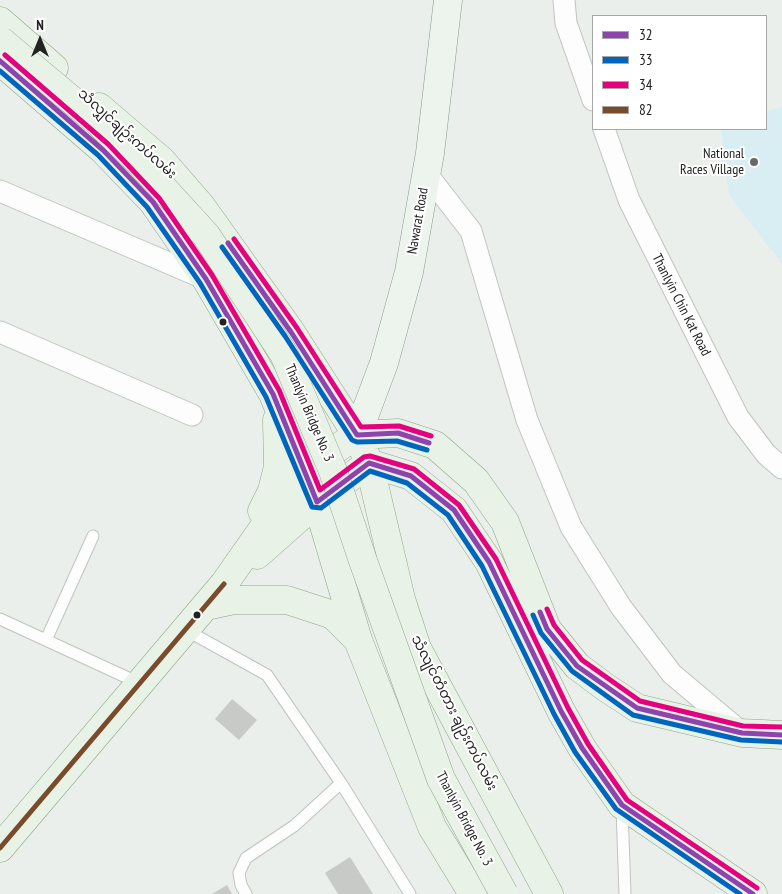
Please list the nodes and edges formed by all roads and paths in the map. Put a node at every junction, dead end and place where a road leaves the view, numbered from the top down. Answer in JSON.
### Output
{"nodes":[{"id":1,"x":448,"y":0,"type":"edge"},
{"id":2,"x":564,"y":0,"type":"edge"},
{"id":3,"x":0,"y":21,"type":"edge"},
{"id":4,"x":0,"y":40,"type":"edge"},
{"id":5,"x":0,"y":61,"type":"edge"},
{"id":6,"x":592,"y":97,"type":"edge"},
{"id":7,"x":604,"y":130,"type":"edge"},
{"id":8,"x":426,"y":173,"type":"junction"},
{"id":9,"x":0,"y":191,"type":"edge"},
{"id":10,"x":206,"y":279,"type":"junction"},
{"id":11,"x":0,"y":332,"type":"edge"},
{"id":12,"x":273,"y":394,"type":"junction"},
{"id":13,"x":192,"y":415,"type":"dead end"},
{"id":14,"x":357,"y":435,"type":"junction"},
{"id":15,"x":369,"y":464,"type":"junction"},
{"id":16,"x":782,"y":468,"type":"edge"},
{"id":17,"x":304,"y":470,"type":"junction"},
{"id":18,"x":318,"y":502,"type":"junction"},
{"id":19,"x":93,"y":536,"type":"dead end"},
{"id":20,"x":224,"y":584,"type":"junction"},
{"id":21,"x":206,"y":606,"type":"junction"},
{"id":22,"x":0,"y":618,"type":"edge"},
{"id":23,"x":186,"y":630,"type":"junction"},
{"id":24,"x":46,"y":640,"type":"junction"},
{"id":25,"x":358,"y":640,"type":"junction"},
{"id":26,"x":141,"y":684,"type":"junction"},
{"id":27,"x":782,"y":722,"type":"edge"},
{"id":28,"x":742,"y":733,"type":"junction"},
{"id":29,"x":782,"y":735,"type":"edge"},
{"id":30,"x":341,"y":783,"type":"junction"},
{"id":31,"x":622,"y":805,"type":"junction"},
{"id":32,"x":0,"y":848,"type":"edge"},
{"id":33,"x":246,"y":894,"type":"edge"},
{"id":34,"x":410,"y":894,"type":"edge"},
{"id":35,"x":473,"y":894,"type":"edge"},
{"id":36,"x":504,"y":894,"type":"edge"},
{"id":37,"x":549,"y":894,"type":"edge"},
{"id":38,"x":625,"y":894,"type":"edge"},
{"id":39,"x":753,"y":894,"type":"edge"}],
"edges":[{"from":1,"to":8,"type":"main road","name":"Nawarat Road"},
{"from":2,"to":6,"type":"street"},
{"from":3,"to":14,"type":"main road","name":"သံလျှင်ချဉ်းကပ်လမ်း"},
{"from":4,"to":36,"type":"main road","name":"Thanlyin Bridge No. 3","bridge":true},
{"from":5,"to":10,"type":"main road","name":"သံလျှင်ချဉ်းကပ်လမ်း"},
{"from":7,"to":16,"type":"street","name":"Thanlyin Chin Kat Road"},
{"from":8,"to":14,"type":"main road","name":"Nawarat Road"},
{"from":8,"to":28,"type":"street"},
{"from":9,"to":10,"type":"street"},
{"from":10,"to":12,"type":"main road","name":"သံလျှင်ချဉ်းကပ်လမ်း"},
{"from":11,"to":13,"type":"street"},
{"from":12,"to":17,"type":"main road","name":"သံလျှင်ချဉ်းကပ်လမ်း"},
{"from":12,"to":20,"type":"main road"},
{"from":14,"to":15,"type":"main road","name":"သံလျှင်ချဉ်းကပ်လမ်း"},
{"from":14,"to":17,"type":"main road"},
{"from":14,"to":28,"type":"main road"},
{"from":15,"to":18,"type":"main road"},
{"from":15,"to":31,"type":"main road"},
{"from":15,"to":37,"type":"main road","name":"သံလျင်တံတား ချဉ်းကပ်လမ်း"},
{"from":17,"to":18,"type":"main road","name":"သံလျှင်ချဉ်းကပ်လမ်း"},
{"from":17,"to":20,"type":"main road"},
{"from":18,"to":20,"type":"main road"},
{"from":18,"to":25,"type":"main road"},
{"from":19,"to":24,"type":"lane"},
{"from":20,"to":21,"type":"main road"},
{"from":21,"to":23,"type":"main road"},
{"from":21,"to":25,"type":"main road"},
{"from":22,"to":24,"type":"lane"},
{"from":23,"to":26,"type":"main road"},
{"from":23,"to":30,"type":"lane"},
{"from":24,"to":26,"type":"lane"},
{"from":25,"to":35,"type":"main road"},
{"from":26,"to":32,"type":"main road"},
{"from":27,"to":28,"type":"street"},
{"from":28,"to":29,"type":"main road"},
{"from":30,"to":33,"type":"lane"},
{"from":30,"to":34,"type":"lane"},
{"from":31,"to":38,"type":"lane"},
{"from":31,"to":39,"type":"main road"}]}
